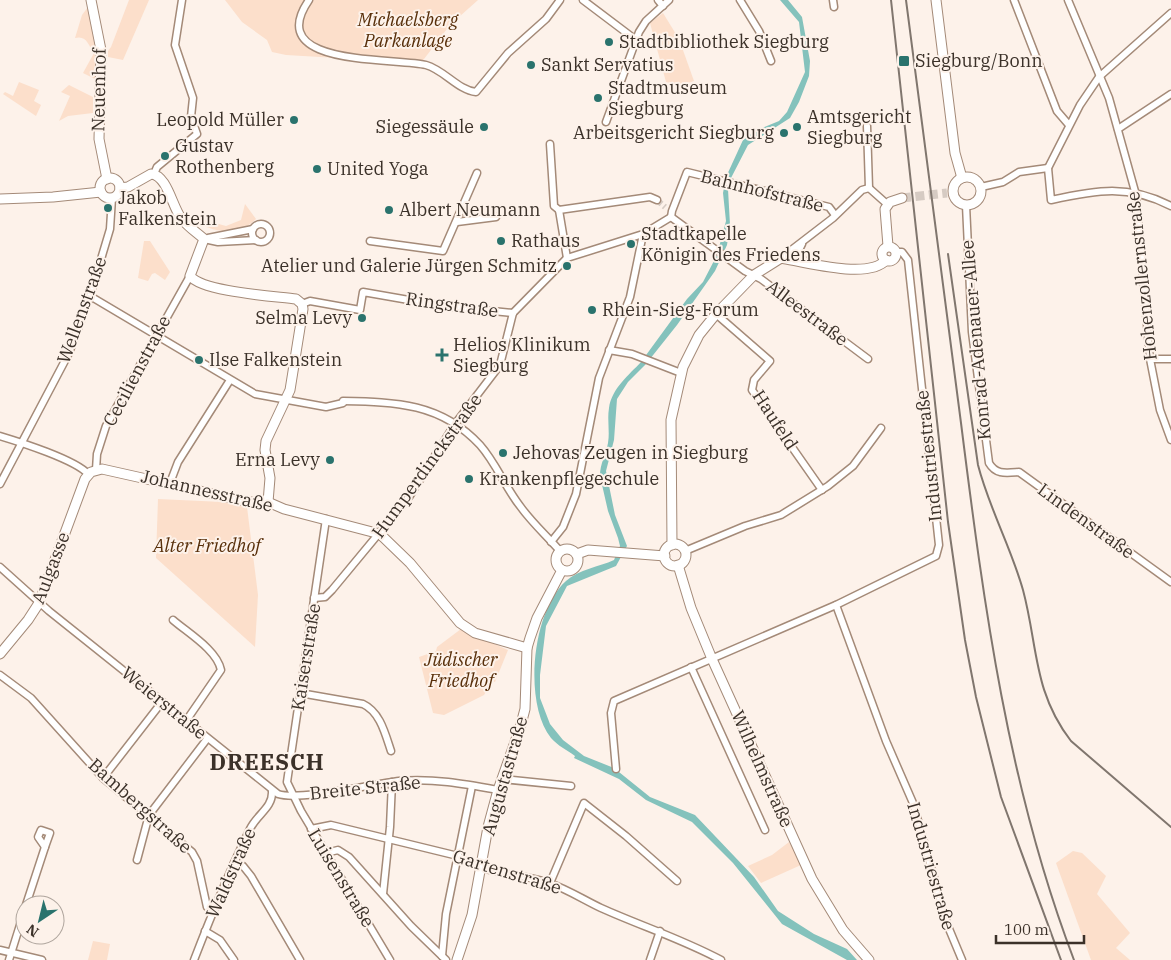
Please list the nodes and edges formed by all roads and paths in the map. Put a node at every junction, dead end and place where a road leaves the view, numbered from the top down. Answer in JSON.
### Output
{"nodes":[{"id":1,"x":91,"y":0,"type":"edge"},
{"id":2,"x":182,"y":0,"type":"edge"},
{"id":3,"x":308,"y":0,"type":"edge"},
{"id":4,"x":560,"y":0,"type":"edge"},
{"id":5,"x":582,"y":0,"type":"edge"},
{"id":6,"x":658,"y":0,"type":"edge"},
{"id":7,"x":669,"y":0,"type":"edge"},
{"id":8,"x":740,"y":0,"type":"edge"},
{"id":9,"x":936,"y":0,"type":"edge"},
{"id":10,"x":1014,"y":0,"type":"edge"},
{"id":11,"x":1068,"y":0,"type":"edge"},
{"id":12,"x":663,"y":6,"type":"junction"},
{"id":13,"x":1171,"y":14,"type":"edge"},
{"id":14,"x":636,"y":40,"type":"junction"},
{"id":15,"x":771,"y":61,"type":"dead end"},
{"id":16,"x":1099,"y":77,"type":"junction"},
{"id":17,"x":1171,"y":94,"type":"edge"},
{"id":18,"x":606,"y":122,"type":"dead end"},
{"id":19,"x":1069,"y":125,"type":"junction"},
{"id":20,"x":866,"y":126,"type":"dead end"},
{"id":21,"x":1118,"y":129,"type":"junction"},
{"id":22,"x":550,"y":144,"type":"dead end"},
{"id":23,"x":1048,"y":168,"type":"junction"},
{"id":24,"x":477,"y":173,"type":"dead end"},
{"id":25,"x":154,"y":174,"type":"junction"},
{"id":26,"x":962,"y":178,"type":"junction"},
{"id":27,"x":107,"y":179,"type":"junction"},
{"id":28,"x":981,"y":187,"type":"junction"},
{"id":29,"x":120,"y":188,"type":"junction"},
{"id":30,"x":868,"y":188,"type":"junction"},
{"id":31,"x":101,"y":192,"type":"junction"},
{"id":32,"x":1135,"y":192,"type":"junction"},
{"id":33,"x":0,"y":198,"type":"edge"},
{"id":34,"x":112,"y":198,"type":"junction"},
{"id":35,"x":902,"y":198,"type":"tunnel mouth"},
{"id":36,"x":657,"y":200,"type":"tunnel mouth"},
{"id":37,"x":887,"y":204,"type":"junction"},
{"id":38,"x":966,"y":205,"type":"junction"},
{"id":39,"x":1171,"y":206,"type":"edge"},
{"id":40,"x":558,"y":210,"type":"junction"},
{"id":41,"x":669,"y":212,"type":"junction"},
{"id":42,"x":835,"y":215,"type":"junction"},
{"id":43,"x":496,"y":217,"type":"dead end"},
{"id":44,"x":457,"y":222,"type":"junction"},
{"id":45,"x":253,"y":229,"type":"junction"},
{"id":46,"x":643,"y":234,"type":"junction"},
{"id":47,"x":204,"y":239,"type":"junction"},
{"id":48,"x":256,"y":240,"type":"junction"},
{"id":49,"x":370,"y":240,"type":"dead end"},
{"id":50,"x":803,"y":243,"type":"junction"},
{"id":51,"x":892,"y":249,"type":"junction"},
{"id":52,"x":567,"y":258,"type":"junction"},
{"id":53,"x":781,"y":258,"type":"junction"},
{"id":54,"x":805,"y":262,"type":"junction"},
{"id":55,"x":754,"y":275,"type":"junction"},
{"id":56,"x":190,"y":276,"type":"junction"},
{"id":57,"x":90,"y":296,"type":"junction"},
{"id":58,"x":302,"y":304,"type":"junction"},
{"id":59,"x":513,"y":314,"type":"junction"},
{"id":60,"x":716,"y":314,"type":"junction"},
{"id":61,"x":156,"y":337,"type":"junction"},
{"id":62,"x":609,"y":350,"type":"junction"},
{"id":63,"x":868,"y":359,"type":"dead end"},
{"id":64,"x":1150,"y":359,"type":"junction"},
{"id":65,"x":1171,"y":359,"type":"edge"},
{"id":66,"x":681,"y":373,"type":"junction"},
{"id":67,"x":230,"y":380,"type":"junction"},
{"id":68,"x":287,"y":399,"type":"junction"},
{"id":69,"x":455,"y":424,"type":"junction"},
{"id":70,"x":881,"y":428,"type":"dead end"},
{"id":71,"x":0,"y":436,"type":"edge"},
{"id":72,"x":1171,"y":440,"type":"edge"},
{"id":73,"x":22,"y":442,"type":"junction"},
{"id":74,"x":92,"y":472,"type":"junction"},
{"id":75,"x":997,"y":472,"type":"joint"},
{"id":76,"x":170,"y":483,"type":"junction"},
{"id":77,"x":0,"y":484,"type":"edge"},
{"id":78,"x":822,"y":490,"type":"junction"},
{"id":79,"x":268,"y":502,"type":"junction"},
{"id":80,"x":326,"y":519,"type":"junction"},
{"id":81,"x":380,"y":534,"type":"junction"},
{"id":82,"x":551,"y":542,"type":"junction"},
{"id":83,"x":672,"y":545,"type":"junction"},
{"id":84,"x":685,"y":551,"type":"junction"},
{"id":85,"x":560,"y":552,"type":"junction"},
{"id":86,"x":576,"y":554,"type":"junction"},
{"id":87,"x":665,"y":556,"type":"junction"},
{"id":88,"x":678,"y":565,"type":"junction"},
{"id":89,"x":0,"y":567,"type":"edge"},
{"id":90,"x":562,"y":570,"type":"junction"},
{"id":91,"x":1171,"y":582,"type":"edge"},
{"id":92,"x":314,"y":598,"type":"junction"},
{"id":93,"x":39,"y":603,"type":"junction"},
{"id":94,"x":836,"y":605,"type":"junction"},
{"id":95,"x":174,"y":620,"type":"dead end"},
{"id":96,"x":527,"y":648,"type":"junction"},
{"id":97,"x":0,"y":654,"type":"edge"},
{"id":98,"x":712,"y":659,"type":"junction"},
{"id":99,"x":691,"y":667,"type":"junction"},
{"id":100,"x":0,"y":675,"type":"edge"},
{"id":101,"x":300,"y":693,"type":"junction"},
{"id":102,"x":162,"y":702,"type":"junction"},
{"id":103,"x":186,"y":722,"type":"junction"},
{"id":104,"x":207,"y":739,"type":"junction"},
{"id":105,"x":391,"y":751,"type":"dead end"},
{"id":106,"x":616,"y":769,"type":"dead end"},
{"id":107,"x":103,"y":778,"type":"junction"},
{"id":108,"x":502,"y":779,"type":"junction"},
{"id":109,"x":392,"y":782,"type":"junction"},
{"id":110,"x":472,"y":786,"type":"junction"},
{"id":111,"x":571,"y":786,"type":"dead end"},
{"id":112,"x":498,"y":790,"type":"junction"},
{"id":113,"x":272,"y":791,"type":"junction"},
{"id":114,"x":292,"y":795,"type":"junction"},
{"id":115,"x":149,"y":815,"type":"junction"},
{"id":116,"x":311,"y":829,"type":"junction"},
{"id":117,"x":765,"y":830,"type":"dead end"},
{"id":118,"x":389,"y":839,"type":"junction"},
{"id":119,"x":45,"y":847,"type":"dead end"},
{"id":120,"x":326,"y":853,"type":"junction"},
{"id":121,"x":458,"y":856,"type":"junction"},
{"id":122,"x":137,"y":860,"type":"dead end"},
{"id":123,"x":234,"y":863,"type":"junction"},
{"id":124,"x":480,"y":866,"type":"junction"},
{"id":125,"x":677,"y":881,"type":"dead end"},
{"id":126,"x":550,"y":883,"type":"junction"},
{"id":127,"x":383,"y":894,"type":"junction"},
{"id":128,"x":29,"y":895,"type":"edge"},
{"id":129,"x":213,"y":910,"type":"junction"},
{"id":130,"x":660,"y":931,"type":"junction"},
{"id":131,"x":205,"y":932,"type":"junction"},
{"id":132,"x":15,"y":940,"type":"edge"},
{"id":133,"x":0,"y":950,"type":"edge"},
{"id":134,"x":11,"y":952,"type":"junction"},
{"id":135,"x":444,"y":958,"type":"edge"},
{"id":136,"x":9,"y":960,"type":"edge"},
{"id":137,"x":42,"y":960,"type":"edge"},
{"id":138,"x":194,"y":960,"type":"edge"},
{"id":139,"x":234,"y":960,"type":"edge"},
{"id":140,"x":300,"y":960,"type":"edge"},
{"id":141,"x":390,"y":960,"type":"edge"},
{"id":142,"x":457,"y":960,"type":"edge"},
{"id":143,"x":650,"y":960,"type":"edge"},
{"id":144,"x":721,"y":960,"type":"edge"},
{"id":145,"x":869,"y":960,"type":"edge"},
{"id":146,"x":962,"y":960,"type":"edge"}],
"edges":[{"from":1,"to":27,"type":"main road","name":"Neuenhof"},
{"from":2,"to":25,"type":"street"},
{"from":3,"to":4,"type":"street"},
{"from":5,"to":14,"type":"street"},
{"from":6,"to":12,"type":"street"},
{"from":7,"to":12,"type":"street"},
{"from":8,"to":15,"type":"street"},
{"from":9,"to":26,"type":"main road"},
{"from":10,"to":19,"type":"street"},
{"from":11,"to":16,"type":"street","name":"Hohenzollernstraße"},
{"from":12,"to":14,"type":"street"},
{"from":13,"to":16,"type":"street"},
{"from":14,"to":18,"type":"street"},
{"from":16,"to":19,"type":"street"},
{"from":16,"to":21,"type":"street","name":"Hohenzollernstraße"},
{"from":17,"to":21,"type":"street"},
{"from":19,"to":23,"type":"street"},
{"from":20,"to":30,"type":"street"},
{"from":21,"to":32,"type":"street","name":"Hohenzollernstraße"},
{"from":22,"to":40,"type":"street"},
{"from":23,"to":28,"type":"street"},
{"from":23,"to":32,"type":"street"},
{"from":24,"to":44,"type":"street"},
{"from":25,"to":29,"type":"main road"},
{"from":25,"to":47,"type":"main road"},
{"from":26,"to":28,"type":"main road"},
{"from":26,"to":38,"type":"main road"},
{"from":27,"to":29,"type":"main road"},
{"from":27,"to":31,"type":"main road"},
{"from":28,"to":38,"type":"main road"},
{"from":29,"to":34,"type":"main road"},
{"from":30,"to":37,"type":"street"},
{"from":30,"to":42,"type":"street"},
{"from":31,"to":33,"type":"main road"},
{"from":31,"to":34,"type":"main road"},
{"from":32,"to":39,"type":"street"},
{"from":32,"to":64,"type":"street","name":"Hohenzollernstraße"},
{"from":34,"to":57,"type":"street","name":"Wellenstraße"},
{"from":35,"to":37,"type":"main road"},
{"from":36,"to":40,"type":"street"},
{"from":37,"to":51,"type":"main road"},
{"from":38,"to":75,"type":"street","name":"Konrad-Adenauer-Allee"},
{"from":40,"to":52,"type":"street"},
{"from":41,"to":42,"type":"street","name":"Bahnhofstraße"},
{"from":41,"to":46,"type":"street","name":"Ringstraße"},
{"from":41,"to":55,"type":"street","name":"Alleestraße"},
{"from":42,"to":50,"type":"street"},
{"from":43,"to":44,"type":"street"},
{"from":44,"to":49,"type":"street"},
{"from":45,"to":47,"type":"street"},
{"from":45,"to":48,"type":"street"},
{"from":45,"to":48,"type":"street"},
{"from":46,"to":52,"type":"street","name":"Ringstraße"},
{"from":46,"to":62,"type":"street"},
{"from":47,"to":48,"type":"street"},
{"from":47,"to":56,"type":"main road","name":"Cecilienstraße"},
{"from":50,"to":53,"type":"street"},
{"from":50,"to":54,"type":"street"},
{"from":51,"to":54,"type":"main road"},
{"from":51,"to":94,"type":"street","name":"Industriestraße"},
{"from":52,"to":59,"type":"street","name":"Ringstraße"},
{"from":53,"to":54,"type":"main road"},
{"from":53,"to":55,"type":"main road"},
{"from":55,"to":60,"type":"main road"},
{"from":55,"to":63,"type":"street","name":"Alleestraße"},
{"from":56,"to":58,"type":"main road"},
{"from":56,"to":61,"type":"street","name":"Cecilienstraße"},
{"from":57,"to":61,"type":"street"},
{"from":57,"to":73,"type":"street","name":"Wellenstraße"},
{"from":58,"to":59,"type":"street","name":"Ringstraße"},
{"from":58,"to":68,"type":"main road"},
{"from":59,"to":69,"type":"street","name":"Humperdinckstraße"},
{"from":60,"to":66,"type":"main road"},
{"from":60,"to":78,"type":"street","name":"Haufeld"},
{"from":61,"to":67,"type":"street"},
{"from":61,"to":74,"type":"street","name":"Cecilienstraße"},
{"from":62,"to":66,"type":"street"},
{"from":62,"to":82,"type":"street"},
{"from":64,"to":65,"type":"street"},
{"from":64,"to":72,"type":"street","name":"Hohenzollernstraße"},
{"from":66,"to":83,"type":"main road"},
{"from":67,"to":68,"type":"street"},
{"from":67,"to":76,"type":"street"},
{"from":68,"to":69,"type":"street"},
{"from":68,"to":79,"type":"main road"},
{"from":69,"to":81,"type":"street","name":"Humperdinckstraße"},
{"from":69,"to":82,"type":"street"},
{"from":70,"to":78,"type":"street"},
{"from":71,"to":73,"type":"street"},
{"from":73,"to":74,"type":"street"},
{"from":73,"to":77,"type":"street","name":"Wellenstraße"},
{"from":74,"to":76,"type":"main road","name":"Johannesstraße"},
{"from":74,"to":93,"type":"main road","name":"Aulgasse"},
{"from":75,"to":91,"type":"street","name":"Lindenstraße"},
{"from":76,"to":79,"type":"main road","name":"Johannesstraße"},
{"from":78,"to":84,"type":"street"},
{"from":79,"to":80,"type":"main road","name":"Johannesstraße"},
{"from":80,"to":81,"type":"main road","name":"Johannesstraße"},
{"from":80,"to":92,"type":"street","name":"Kaiserstraße"},
{"from":81,"to":92,"type":"street","name":"Humperdinckstraße"},
{"from":81,"to":96,"type":"main road"},
{"from":82,"to":85,"type":"street"},
{"from":83,"to":84,"type":"main road"},
{"from":83,"to":87,"type":"main road"},
{"from":84,"to":88,"type":"main road"},
{"from":85,"to":86,"type":"main road"},
{"from":85,"to":90,"type":"main road"},
{"from":86,"to":87,"type":"main road"},
{"from":86,"to":90,"type":"main road"},
{"from":87,"to":88,"type":"main road"},
{"from":88,"to":98,"type":"main road","name":"Wilhelmstraße"},
{"from":89,"to":93,"type":"street","name":"Weierstraße"},
{"from":90,"to":96,"type":"main road","name":"Augustastraße"},
{"from":92,"to":101,"type":"street","name":"Kaiserstraße"},
{"from":93,"to":97,"type":"main road","name":"Aulgasse"},
{"from":93,"to":102,"type":"street","name":"Weierstraße"},
{"from":94,"to":98,"type":"street","name":"Industriestraße"},
{"from":94,"to":146,"type":"street","name":"Industriestraße"},
{"from":95,"to":103,"type":"street"},
{"from":96,"to":108,"type":"main road","name":"Augustastraße"},
{"from":98,"to":99,"type":"street","name":"Industriestraße"},
{"from":98,"to":145,"type":"main road","name":"Wilhelmstraße"},
{"from":99,"to":106,"type":"street","name":"Industriestraße"},
{"from":99,"to":117,"type":"street"},
{"from":100,"to":107,"type":"street","name":"Bambergstraße"},
{"from":101,"to":105,"type":"street"},
{"from":101,"to":114,"type":"street","name":"Kaiserstraße"},
{"from":102,"to":103,"type":"street","name":"Weierstraße"},
{"from":102,"to":107,"type":"street"},
{"from":103,"to":104,"type":"street","name":"Weierstraße"},
{"from":104,"to":113,"type":"street","name":"Weierstraße"},
{"from":104,"to":115,"type":"street"},
{"from":107,"to":115,"type":"street","name":"Bambergstraße"},
{"from":108,"to":111,"type":"street"},
{"from":108,"to":112,"type":"main road","name":"Augustastraße"},
{"from":109,"to":110,"type":"street","name":"Breite Straße"},
{"from":109,"to":114,"type":"street","name":"Breite Straße"},
{"from":109,"to":118,"type":"street"},
{"from":110,"to":112,"type":"street","name":"Breite Straße"},
{"from":110,"to":121,"type":"street"},
{"from":112,"to":124,"type":"main road","name":"Augustastraße"},
{"from":113,"to":114,"type":"street","name":"Weierstraße"},
{"from":113,"to":123,"type":"street","name":"Waldstraße"},
{"from":114,"to":116,"type":"street","name":"Luisenstraße"},
{"from":115,"to":122,"type":"street"},
{"from":115,"to":129,"type":"street","name":"Bambergstraße"},
{"from":116,"to":118,"type":"street","name":"Gartenstraße"},
{"from":116,"to":120,"type":"street","name":"Luisenstraße"},
{"from":118,"to":121,"type":"street","name":"Gartenstraße"},
{"from":118,"to":127,"type":"street"},
{"from":119,"to":128,"type":"street"},
{"from":120,"to":127,"type":"street"},
{"from":120,"to":141,"type":"street","name":"Luisenstraße"},
{"from":121,"to":124,"type":"street","name":"Gartenstraße"},
{"from":121,"to":135,"type":"street"},
{"from":123,"to":129,"type":"street","name":"Waldstraße"},
{"from":123,"to":140,"type":"street"},
{"from":124,"to":126,"type":"street","name":"Gartenstraße"},
{"from":124,"to":142,"type":"main road","name":"Augustastraße"},
{"from":125,"to":126,"type":"street"},
{"from":126,"to":130,"type":"street","name":"Gartenstraße"},
{"from":127,"to":135,"type":"street"},
{"from":129,"to":131,"type":"street","name":"Waldstraße"},
{"from":130,"to":143,"type":"street"},
{"from":130,"to":144,"type":"street","name":"Gartenstraße"},
{"from":131,"to":138,"type":"street","name":"Waldstraße"},
{"from":131,"to":139,"type":"street"},
{"from":132,"to":134,"type":"street"},
{"from":133,"to":134,"type":"street"},
{"from":134,"to":136,"type":"street"},
{"from":134,"to":137,"type":"street"}]}
